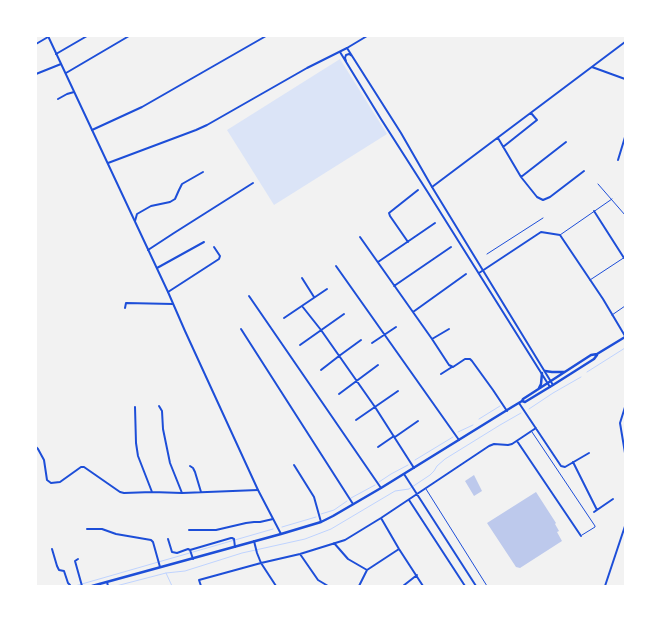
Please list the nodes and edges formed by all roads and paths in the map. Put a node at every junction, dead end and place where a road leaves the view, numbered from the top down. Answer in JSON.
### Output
{"nodes":[{"id":1,"x":87,"y":36,"type":"edge"},
{"id":2,"x":130,"y":36,"type":"edge"},
{"id":3,"x":266,"y":36,"type":"edge"},
{"id":4,"x":367,"y":36,"type":"edge"},
{"id":5,"x":48,"y":37,"type":"edge"},
{"id":6,"x":124,"y":37,"type":"edge"},
{"id":7,"x":624,"y":43,"type":"edge"},
{"id":8,"x":36,"y":44,"type":"edge"},
{"id":9,"x":347,"y":48,"type":"junction"},
{"id":10,"x":340,"y":52,"type":"junction"},
{"id":11,"x":56,"y":54,"type":"junction"},
{"id":12,"x":353,"y":57,"type":"junction"},
{"id":13,"x":346,"y":62,"type":"junction"},
{"id":14,"x":61,"y":64,"type":"junction"},
{"id":15,"x":592,"y":67,"type":"junction"},
{"id":16,"x":66,"y":73,"type":"junction"},
{"id":17,"x":36,"y":74,"type":"edge"},
{"id":18,"x":625,"y":79,"type":"edge"},
{"id":19,"x":74,"y":92,"type":"junction"},
{"id":20,"x":58,"y":99,"type":"dead end"},
{"id":21,"x":531,"y":113,"type":"junction"},
{"id":22,"x":92,"y":130,"type":"junction"},
{"id":23,"x":625,"y":137,"type":"edge"},
{"id":24,"x":498,"y":138,"type":"junction"},
{"id":25,"x":566,"y":142,"type":"dead end"},
{"id":26,"x":504,"y":146,"type":"junction"},
{"id":27,"x":618,"y":160,"type":"dead end"},
{"id":28,"x":108,"y":163,"type":"junction"},
{"id":29,"x":584,"y":171,"type":"dead end"},
{"id":30,"x":203,"y":172,"type":"dead end"},
{"id":31,"x":521,"y":177,"type":"junction"},
{"id":32,"x":253,"y":182,"type":"dead end"},
{"id":33,"x":598,"y":184,"type":"dead end"},
{"id":34,"x":432,"y":187,"type":"junction"},
{"id":35,"x":418,"y":190,"type":"dead end"},
{"id":36,"x":612,"y":199,"type":"junction"},
{"id":37,"x":594,"y":211,"type":"junction"},
{"id":38,"x":625,"y":215,"type":"edge"},
{"id":39,"x":543,"y":218,"type":"dead end"},
{"id":40,"x":135,"y":221,"type":"junction"},
{"id":41,"x":435,"y":223,"type":"dead end"},
{"id":42,"x":560,"y":235,"type":"junction"},
{"id":43,"x":360,"y":237,"type":"dead end"},
{"id":44,"x":204,"y":242,"type":"dead end"},
{"id":45,"x":408,"y":242,"type":"junction"},
{"id":46,"x":214,"y":247,"type":"dead end"},
{"id":47,"x":451,"y":247,"type":"dead end"},
{"id":48,"x":148,"y":250,"type":"junction"},
{"id":49,"x":487,"y":254,"type":"dead end"},
{"id":50,"x":624,"y":258,"type":"edge"},
{"id":51,"x":378,"y":262,"type":"junction"},
{"id":52,"x":336,"y":266,"type":"dead end"},
{"id":53,"x":157,"y":268,"type":"junction"},
{"id":54,"x":483,"y":270,"type":"junction"},
{"id":55,"x":478,"y":273,"type":"junction"},
{"id":56,"x":466,"y":274,"type":"dead end"},
{"id":57,"x":302,"y":278,"type":"dead end"},
{"id":58,"x":590,"y":280,"type":"junction"},
{"id":59,"x":394,"y":286,"type":"junction"},
{"id":60,"x":327,"y":289,"type":"dead end"},
{"id":61,"x":168,"y":292,"type":"junction"},
{"id":62,"x":249,"y":296,"type":"dead end"},
{"id":63,"x":314,"y":298,"type":"junction"},
{"id":64,"x":173,"y":304,"type":"junction"},
{"id":65,"x":302,"y":306,"type":"junction"},
{"id":66,"x":625,"y":306,"type":"edge"},
{"id":67,"x":124,"y":308,"type":"dead end"},
{"id":68,"x":413,"y":312,"type":"junction"},
{"id":69,"x":344,"y":314,"type":"dead end"},
{"id":70,"x":612,"y":315,"type":"junction"},
{"id":71,"x":284,"y":318,"type":"dead end"},
{"id":72,"x":396,"y":327,"type":"dead end"},
{"id":73,"x":241,"y":329,"type":"dead end"},
{"id":74,"x":449,"y":329,"type":"dead end"},
{"id":75,"x":320,"y":330,"type":"junction"},
{"id":76,"x":385,"y":334,"type":"junction"},
{"id":77,"x":624,"y":337,"type":"edge"},
{"id":78,"x":432,"y":339,"type":"junction"},
{"id":79,"x":361,"y":340,"type":"dead end"},
{"id":80,"x":625,"y":342,"type":"edge"},
{"id":81,"x":372,"y":343,"type":"dead end"},
{"id":82,"x":300,"y":345,"type":"dead end"},
{"id":83,"x":597,"y":354,"type":"junction"},
{"id":84,"x":339,"y":356,"type":"junction"},
{"id":85,"x":378,"y":365,"type":"dead end"},
{"id":86,"x":453,"y":367,"type":"junction"},
{"id":87,"x":320,"y":370,"type":"dead end"},
{"id":88,"x":543,"y":372,"type":"junction"},
{"id":89,"x":565,"y":372,"type":"junction"},
{"id":90,"x":441,"y":374,"type":"dead end"},
{"id":91,"x":357,"y":381,"type":"junction"},
{"id":92,"x":549,"y":382,"type":"junction"},
{"id":93,"x":552,"y":386,"type":"junction"},
{"id":94,"x":537,"y":390,"type":"junction"},
{"id":95,"x":398,"y":391,"type":"dead end"},
{"id":96,"x":339,"y":394,"type":"dead end"},
{"id":97,"x":520,"y":402,"type":"junction"},
{"id":98,"x":159,"y":406,"type":"dead end"},
{"id":99,"x":375,"y":407,"type":"junction"},
{"id":100,"x":625,"y":407,"type":"edge"},
{"id":101,"x":135,"y":408,"type":"dead end"},
{"id":102,"x":507,"y":411,"type":"junction"},
{"id":103,"x":356,"y":420,"type":"dead end"},
{"id":104,"x":418,"y":421,"type":"dead end"},
{"id":105,"x":536,"y":428,"type":"junction"},
{"id":106,"x":531,"y":431,"type":"junction"},
{"id":107,"x":394,"y":436,"type":"junction"},
{"id":108,"x":459,"y":440,"type":"junction"},
{"id":109,"x":517,"y":441,"type":"junction"},
{"id":110,"x":36,"y":447,"type":"edge"},
{"id":111,"x":378,"y":447,"type":"dead end"},
{"id":112,"x":589,"y":453,"type":"dead end"},
{"id":113,"x":625,"y":453,"type":"edge"},
{"id":114,"x":573,"y":462,"type":"junction"},
{"id":115,"x":294,"y":465,"type":"dead end"},
{"id":116,"x":190,"y":466,"type":"dead end"},
{"id":117,"x":414,"y":468,"type":"junction"},
{"id":118,"x":404,"y":474,"type":"junction"},
{"id":119,"x":381,"y":488,"type":"junction"},
{"id":120,"x":426,"y":489,"type":"junction"},
{"id":121,"x":258,"y":490,"type":"junction"},
{"id":122,"x":152,"y":492,"type":"junction"},
{"id":123,"x":201,"y":492,"type":"junction"},
{"id":124,"x":182,"y":493,"type":"junction"},
{"id":125,"x":417,"y":494,"type":"junction"},
{"id":126,"x":613,"y":499,"type":"dead end"},
{"id":127,"x":409,"y":500,"type":"junction"},
{"id":128,"x":353,"y":504,"type":"junction"},
{"id":129,"x":597,"y":510,"type":"junction"},
{"id":130,"x":594,"y":512,"type":"dead end"},
{"id":131,"x":381,"y":518,"type":"junction"},
{"id":132,"x":273,"y":519,"type":"junction"},
{"id":133,"x":321,"y":522,"type":"junction"},
{"id":134,"x":625,"y":526,"type":"edge"},
{"id":135,"x":88,"y":529,"type":"dead end"},
{"id":136,"x":189,"y":530,"type":"dead end"},
{"id":137,"x":280,"y":534,"type":"junction"},
{"id":138,"x":580,"y":536,"type":"joint"},
{"id":139,"x":168,"y":539,"type":"dead end"},
{"id":140,"x":254,"y":541,"type":"junction"},
{"id":141,"x":334,"y":543,"type":"junction"},
{"id":142,"x":235,"y":547,"type":"junction"},
{"id":143,"x":52,"y":549,"type":"dead end"},
{"id":144,"x":399,"y":549,"type":"junction"},
{"id":145,"x":191,"y":552,"type":"junction"},
{"id":146,"x":300,"y":554,"type":"junction"},
{"id":147,"x":193,"y":558,"type":"junction"},
{"id":148,"x":78,"y":559,"type":"dead end"},
{"id":149,"x":261,"y":563,"type":"junction"},
{"id":150,"x":160,"y":567,"type":"junction"},
{"id":151,"x":368,"y":570,"type":"junction"},
{"id":152,"x":416,"y":575,"type":"junction"},
{"id":153,"x":107,"y":582,"type":"junction"},
{"id":154,"x":82,"y":585,"type":"edge"},
{"id":155,"x":96,"y":585,"type":"edge"},
{"id":156,"x":70,"y":586,"type":"edge"},
{"id":157,"x":92,"y":586,"type":"edge"},
{"id":158,"x":108,"y":586,"type":"edge"},
{"id":159,"x":201,"y":586,"type":"edge"},
{"id":160,"x":276,"y":586,"type":"edge"},
{"id":161,"x":328,"y":586,"type":"edge"},
{"id":162,"x":359,"y":586,"type":"edge"},
{"id":163,"x":403,"y":586,"type":"edge"},
{"id":164,"x":424,"y":586,"type":"edge"},
{"id":165,"x":465,"y":586,"type":"edge"},
{"id":166,"x":476,"y":586,"type":"edge"},
{"id":167,"x":488,"y":586,"type":"edge"},
{"id":168,"x":605,"y":586,"type":"edge"}],
"edges":[{"from":1,"to":11,"type":"street"},
{"from":2,"to":6,"type":"street"},
{"from":3,"to":22,"type":"street"},
{"from":4,"to":9,"type":"street"},
{"from":5,"to":8,"type":"street"},
{"from":5,"to":11,"type":"street"},
{"from":6,"to":16,"type":"street"},
{"from":7,"to":15,"type":"street"},
{"from":9,"to":10,"type":"street"},
{"from":9,"to":12,"type":"street"},
{"from":10,"to":13,"type":"street"},
{"from":10,"to":28,"type":"street"},
{"from":11,"to":14,"type":"street"},
{"from":12,"to":13,"type":"street"},
{"from":12,"to":34,"type":"street"},
{"from":13,"to":55,"type":"street"},
{"from":14,"to":16,"type":"street"},
{"from":14,"to":17,"type":"street"},
{"from":15,"to":18,"type":"street"},
{"from":15,"to":21,"type":"street"},
{"from":16,"to":19,"type":"street"},
{"from":19,"to":20,"type":"street"},
{"from":19,"to":22,"type":"street"},
{"from":21,"to":24,"type":"street"},
{"from":21,"to":26,"type":"street"},
{"from":22,"to":28,"type":"street"},
{"from":23,"to":27,"type":"street"},
{"from":24,"to":26,"type":"street"},
{"from":24,"to":34,"type":"street"},
{"from":25,"to":31,"type":"street"},
{"from":26,"to":31,"type":"street"},
{"from":28,"to":40,"type":"street"},
{"from":29,"to":31,"type":"street"},
{"from":30,"to":40,"type":"street"},
{"from":32,"to":48,"type":"street"},
{"from":33,"to":36,"type":"lane"},
{"from":34,"to":54,"type":"street"},
{"from":35,"to":45,"type":"street"},
{"from":36,"to":37,"type":"lane"},
{"from":36,"to":38,"type":"lane"},
{"from":37,"to":42,"type":"lane"},
{"from":37,"to":50,"type":"street"},
{"from":39,"to":49,"type":"lane"},
{"from":40,"to":48,"type":"street"},
{"from":41,"to":45,"type":"street"},
{"from":42,"to":54,"type":"street"},
{"from":42,"to":58,"type":"street"},
{"from":43,"to":51,"type":"street"},
{"from":44,"to":53,"type":"street"},
{"from":45,"to":51,"type":"street"},
{"from":46,"to":61,"type":"street"},
{"from":47,"to":59,"type":"street"},
{"from":48,"to":53,"type":"street"},
{"from":50,"to":58,"type":"lane"},
{"from":51,"to":59,"type":"street"},
{"from":52,"to":76,"type":"street"},
{"from":53,"to":61,"type":"street"},
{"from":54,"to":55,"type":"street"},
{"from":54,"to":88,"type":"street"},
{"from":55,"to":88,"type":"street"},
{"from":56,"to":68,"type":"street"},
{"from":57,"to":63,"type":"street"},
{"from":58,"to":70,"type":"street"},
{"from":59,"to":68,"type":"street"},
{"from":60,"to":63,"type":"street"},
{"from":61,"to":64,"type":"street"},
{"from":62,"to":119,"type":"street"},
{"from":63,"to":65,"type":"street"},
{"from":64,"to":67,"type":"street"},
{"from":64,"to":121,"type":"street"},
{"from":65,"to":71,"type":"street"},
{"from":65,"to":75,"type":"street"},
{"from":66,"to":70,"type":"lane"},
{"from":68,"to":78,"type":"street"},
{"from":69,"to":75,"type":"street"},
{"from":70,"to":77,"type":"street"},
{"from":72,"to":76,"type":"street"},
{"from":73,"to":128,"type":"street"},
{"from":74,"to":78,"type":"street"},
{"from":75,"to":82,"type":"street"},
{"from":75,"to":84,"type":"street"},
{"from":76,"to":81,"type":"street"},
{"from":76,"to":108,"type":"street"},
{"from":77,"to":80,"type":"street"},
{"from":77,"to":83,"type":"main road"},
{"from":78,"to":86,"type":"street"},
{"from":79,"to":84,"type":"street"},
{"from":83,"to":89,"type":"main road"},
{"from":83,"to":93,"type":"main road"},
{"from":84,"to":87,"type":"street"},
{"from":84,"to":91,"type":"street"},
{"from":85,"to":91,"type":"street"},
{"from":86,"to":90,"type":"street"},
{"from":86,"to":102,"type":"street"},
{"from":88,"to":89,"type":"main road"},
{"from":88,"to":92,"type":"street"},
{"from":88,"to":94,"type":"main road"},
{"from":89,"to":92,"type":"main road"},
{"from":91,"to":96,"type":"street"},
{"from":91,"to":99,"type":"street"},
{"from":92,"to":93,"type":"street"},
{"from":92,"to":94,"type":"main road"},
{"from":93,"to":97,"type":"main road"},
{"from":94,"to":97,"type":"main road"},
{"from":95,"to":99,"type":"street"},
{"from":97,"to":102,"type":"main road"},
{"from":97,"to":105,"type":"street"},
{"from":98,"to":124,"type":"street"},
{"from":99,"to":103,"type":"street"},
{"from":99,"to":107,"type":"street"},
{"from":100,"to":113,"type":"street"},
{"from":101,"to":122,"type":"street"},
{"from":102,"to":108,"type":"main road"},
{"from":104,"to":107,"type":"street"},
{"from":105,"to":106,"type":"street"},
{"from":105,"to":114,"type":"street"},
{"from":106,"to":109,"type":"street"},
{"from":106,"to":138,"type":"lane"},
{"from":107,"to":111,"type":"street"},
{"from":107,"to":117,"type":"street"},
{"from":108,"to":117,"type":"main road"},
{"from":109,"to":120,"type":"street"},
{"from":109,"to":138,"type":"street"},
{"from":110,"to":122,"type":"street"},
{"from":112,"to":114,"type":"street"},
{"from":114,"to":129,"type":"street"},
{"from":115,"to":133,"type":"street"},
{"from":116,"to":123,"type":"street"},
{"from":117,"to":118,"type":"main road"},
{"from":118,"to":119,"type":"main road"},
{"from":118,"to":125,"type":"street"},
{"from":119,"to":128,"type":"main road"},
{"from":120,"to":125,"type":"street"},
{"from":120,"to":167,"type":"lane"},
{"from":121,"to":123,"type":"street"},
{"from":121,"to":132,"type":"street"},
{"from":122,"to":124,"type":"street"},
{"from":123,"to":124,"type":"street"},
{"from":125,"to":127,"type":"street"},
{"from":125,"to":166,"type":"street"},
{"from":126,"to":129,"type":"street"},
{"from":127,"to":131,"type":"street"},
{"from":127,"to":165,"type":"street"},
{"from":128,"to":133,"type":"main road"},
{"from":129,"to":130,"type":"street"},
{"from":131,"to":141,"type":"street"},
{"from":131,"to":144,"type":"street"},
{"from":132,"to":136,"type":"street"},
{"from":132,"to":137,"type":"street"},
{"from":133,"to":137,"type":"main road"},
{"from":134,"to":168,"type":"street"},
{"from":135,"to":150,"type":"street"},
{"from":137,"to":140,"type":"main road"},
{"from":139,"to":145,"type":"street"},
{"from":140,"to":142,"type":"main road"},
{"from":140,"to":149,"type":"street"},
{"from":141,"to":146,"type":"street"},
{"from":141,"to":151,"type":"street"},
{"from":142,"to":145,"type":"street"},
{"from":142,"to":147,"type":"main road"},
{"from":143,"to":156,"type":"street"},
{"from":144,"to":151,"type":"street"},
{"from":144,"to":152,"type":"street"},
{"from":145,"to":147,"type":"street"},
{"from":146,"to":149,"type":"street"},
{"from":146,"to":161,"type":"street"},
{"from":147,"to":150,"type":"main road"},
{"from":148,"to":154,"type":"street"},
{"from":149,"to":159,"type":"street"},
{"from":149,"to":160,"type":"street"},
{"from":150,"to":153,"type":"main road"},
{"from":151,"to":162,"type":"street"},
{"from":152,"to":163,"type":"street"},
{"from":152,"to":164,"type":"street"},
{"from":153,"to":155,"type":"main road"},
{"from":153,"to":158,"type":"street"},
{"from":155,"to":157,"type":"main road"}]}
